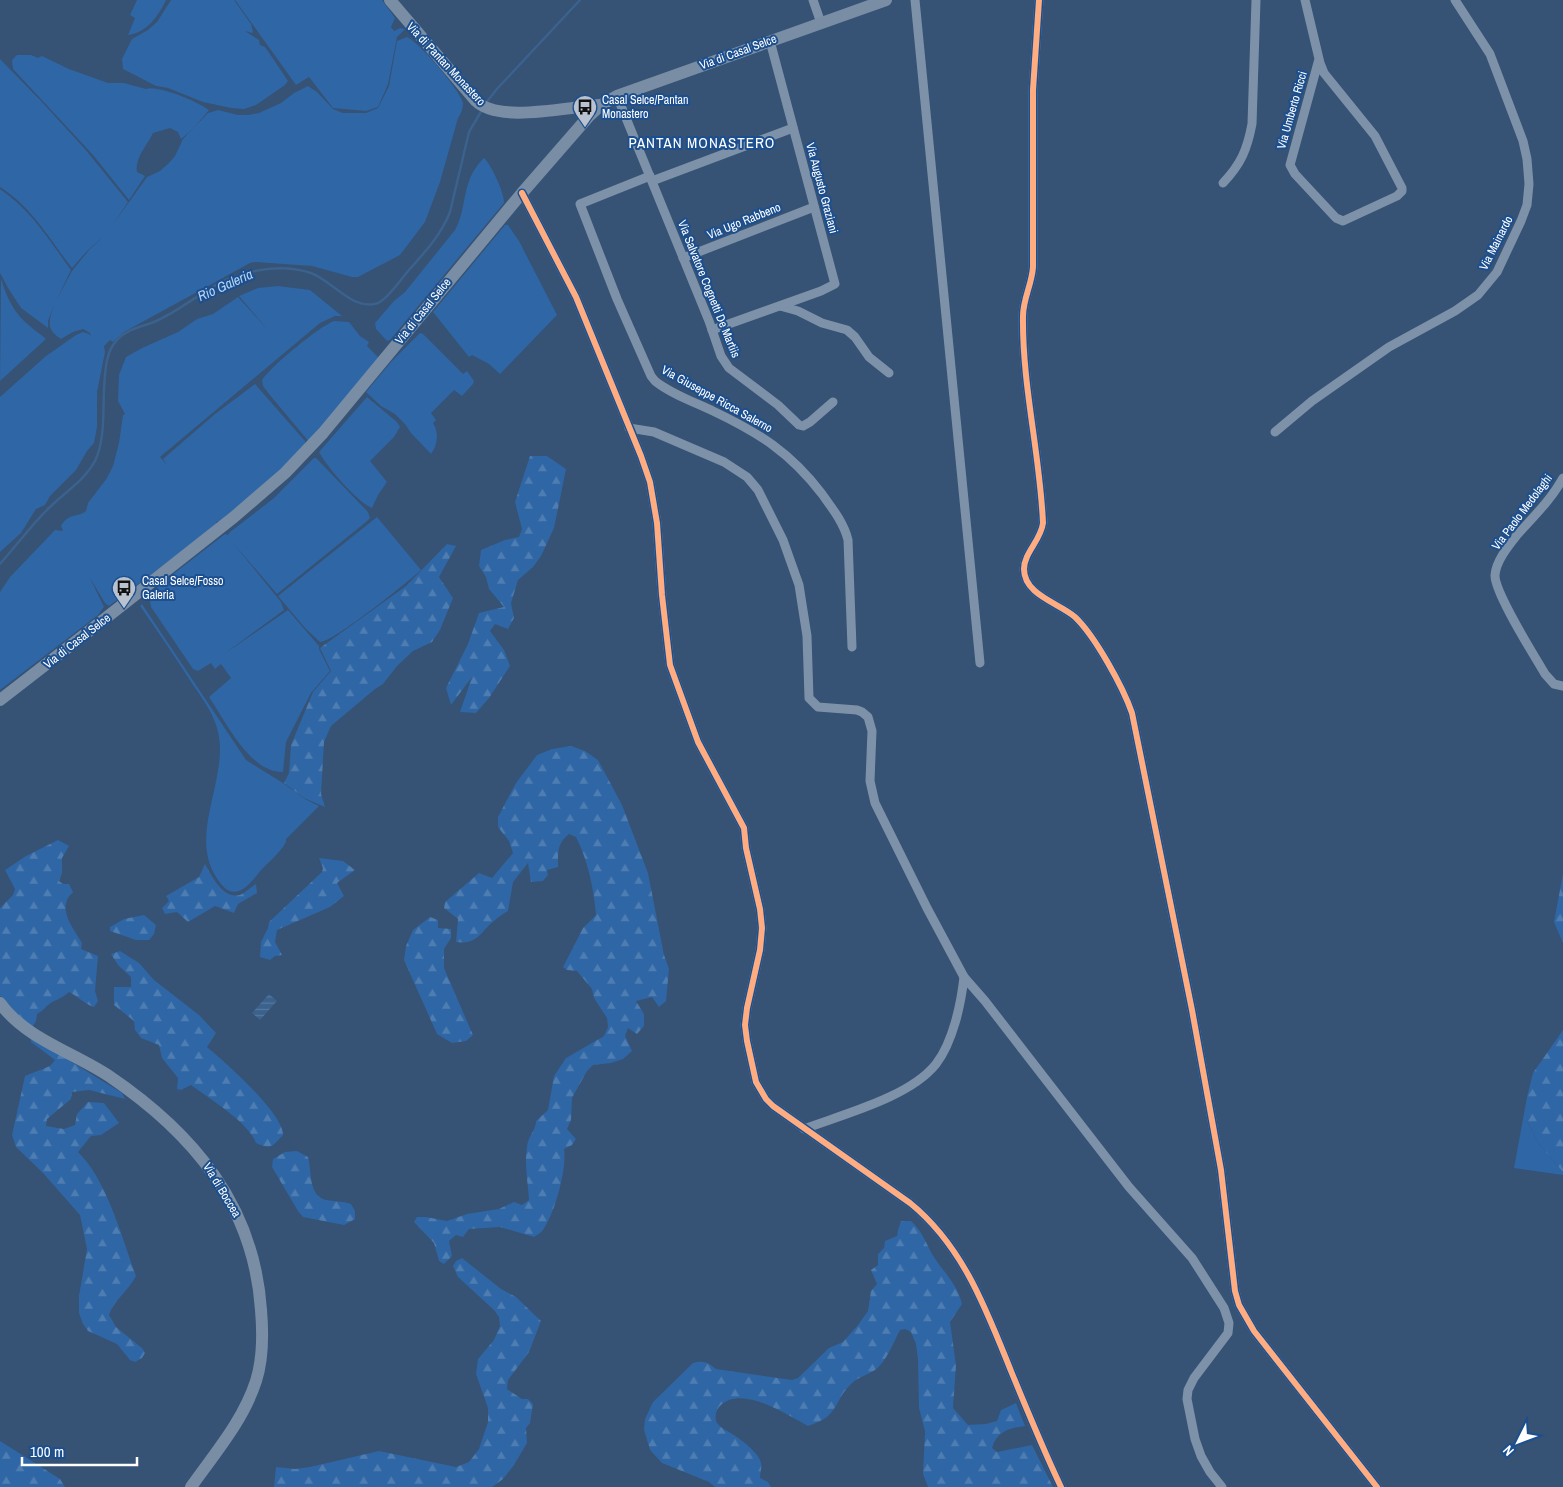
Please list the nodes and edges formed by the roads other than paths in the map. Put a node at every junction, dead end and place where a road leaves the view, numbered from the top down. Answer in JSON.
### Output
{"nodes":[{"id":1,"x":390,"y":0,"type":"edge"},
{"id":2,"x":813,"y":0,"type":"edge"},
{"id":3,"x":886,"y":0,"type":"edge"},
{"id":4,"x":915,"y":0,"type":"edge"},
{"id":5,"x":1039,"y":0,"type":"edge"},
{"id":6,"x":1256,"y":0,"type":"edge"},
{"id":7,"x":1455,"y":0,"type":"edge"},
{"id":8,"x":1307,"y":2,"type":"edge"},
{"id":9,"x":821,"y":23,"type":"junction"},
{"id":10,"x":770,"y":41,"type":"junction"},
{"id":11,"x":1319,"y":59,"type":"junction"},
{"id":12,"x":617,"y":96,"type":"junction"},
{"id":13,"x":601,"y":105,"type":"junction"},
{"id":14,"x":793,"y":128,"type":"junction"},
{"id":15,"x":651,"y":179,"type":"junction"},
{"id":16,"x":1223,"y":183,"type":"dead end"},
{"id":17,"x":522,"y":193,"type":"junction"},
{"id":18,"x":814,"y":207,"type":"junction"},
{"id":19,"x":683,"y":258,"type":"junction"},
{"id":20,"x":780,"y":306,"type":"junction"},
{"id":21,"x":712,"y":330,"type":"junction"},
{"id":22,"x":889,"y":373,"type":"dead end"},
{"id":23,"x":833,"y":402,"type":"dead end"},
{"id":24,"x":629,"y":428,"type":"junction"},
{"id":25,"x":1276,"y":432,"type":"dead end"},
{"id":26,"x":1563,"y":478,"type":"edge"},
{"id":27,"x":852,"y":646,"type":"dead end"},
{"id":28,"x":980,"y":663,"type":"dead end"},
{"id":29,"x":1563,"y":686,"type":"edge"},
{"id":30,"x":0,"y":700,"type":"edge"},
{"id":31,"x":964,"y":977,"type":"junction"},
{"id":32,"x":0,"y":1003,"type":"edge"},
{"id":33,"x":804,"y":1129,"type":"junction"},
{"id":34,"x":1238,"y":1305,"type":"junction"},
{"id":35,"x":1224,"y":1308,"type":"junction"},
{"id":36,"x":191,"y":1487,"type":"edge"},
{"id":37,"x":1062,"y":1487,"type":"edge"},
{"id":38,"x":1222,"y":1487,"type":"edge"},
{"id":39,"x":1377,"y":1487,"type":"edge"}],
"edges":[{"from":1,"to":13,"type":"main road","name":"Via di Pantan Monastero"},
{"from":2,"to":9,"type":"street"},
{"from":3,"to":9,"type":"main road","name":"Via di Casal Selce"},
{"from":4,"to":28,"type":"street"},
{"from":5,"to":34,"type":"street"},
{"from":6,"to":16,"type":"street"},
{"from":7,"to":25,"type":"street","name":"Via Mainardo"},
{"from":8,"to":11,"type":"street","name":"Via Umberto Ricci"},
{"from":9,"to":10,"type":"main road","name":"Via di Casal Selce"},
{"from":10,"to":12,"type":"main road","name":"Via di Casal Selce"},
{"from":10,"to":14,"type":"street","name":"Via Augusto Graziani"},
{"from":11,"to":11,"type":"street","name":"Via Umberto Ricci"},
{"from":12,"to":13,"type":"main road","name":"Via di Casal Selce"},
{"from":12,"to":15,"type":"street","name":"Via Salvatore Cognetti De Martiis"},
{"from":13,"to":17,"type":"main road","name":"Via di Casal Selce"},
{"from":14,"to":15,"type":"street"},
{"from":14,"to":18,"type":"street","name":"Via Augusto Graziani"},
{"from":15,"to":19,"type":"street","name":"Via Salvatore Cognetti De Martiis"},
{"from":15,"to":27,"type":"street","name":"Via Giuseppe Ricca Salerno"},
{"from":17,"to":24,"type":"street"},
{"from":17,"to":30,"type":"main road","name":"Via di Casal Selce"},
{"from":18,"to":19,"type":"street","name":"Via Ugo Rabbeno"},
{"from":18,"to":20,"type":"street","name":"Via Augusto Graziani"},
{"from":19,"to":21,"type":"street","name":"Via Salvatore Cognetti De Martiis"},
{"from":20,"to":21,"type":"street","name":"Via Augusto Graziani"},
{"from":20,"to":22,"type":"street"},
{"from":21,"to":23,"type":"street","name":"Via Salvatore Cognetti De Martiis"},
{"from":24,"to":31,"type":"street"},
{"from":24,"to":33,"type":"street"},
{"from":26,"to":29,"type":"street","name":"Via Paolo Medolaghi"},
{"from":31,"to":33,"type":"street"},
{"from":31,"to":35,"type":"street"},
{"from":32,"to":36,"type":"main road","name":"Via di Boccea"},
{"from":33,"to":37,"type":"street"},
{"from":34,"to":35,"type":"street"},
{"from":34,"to":39,"type":"street"},
{"from":35,"to":38,"type":"street"}]}
